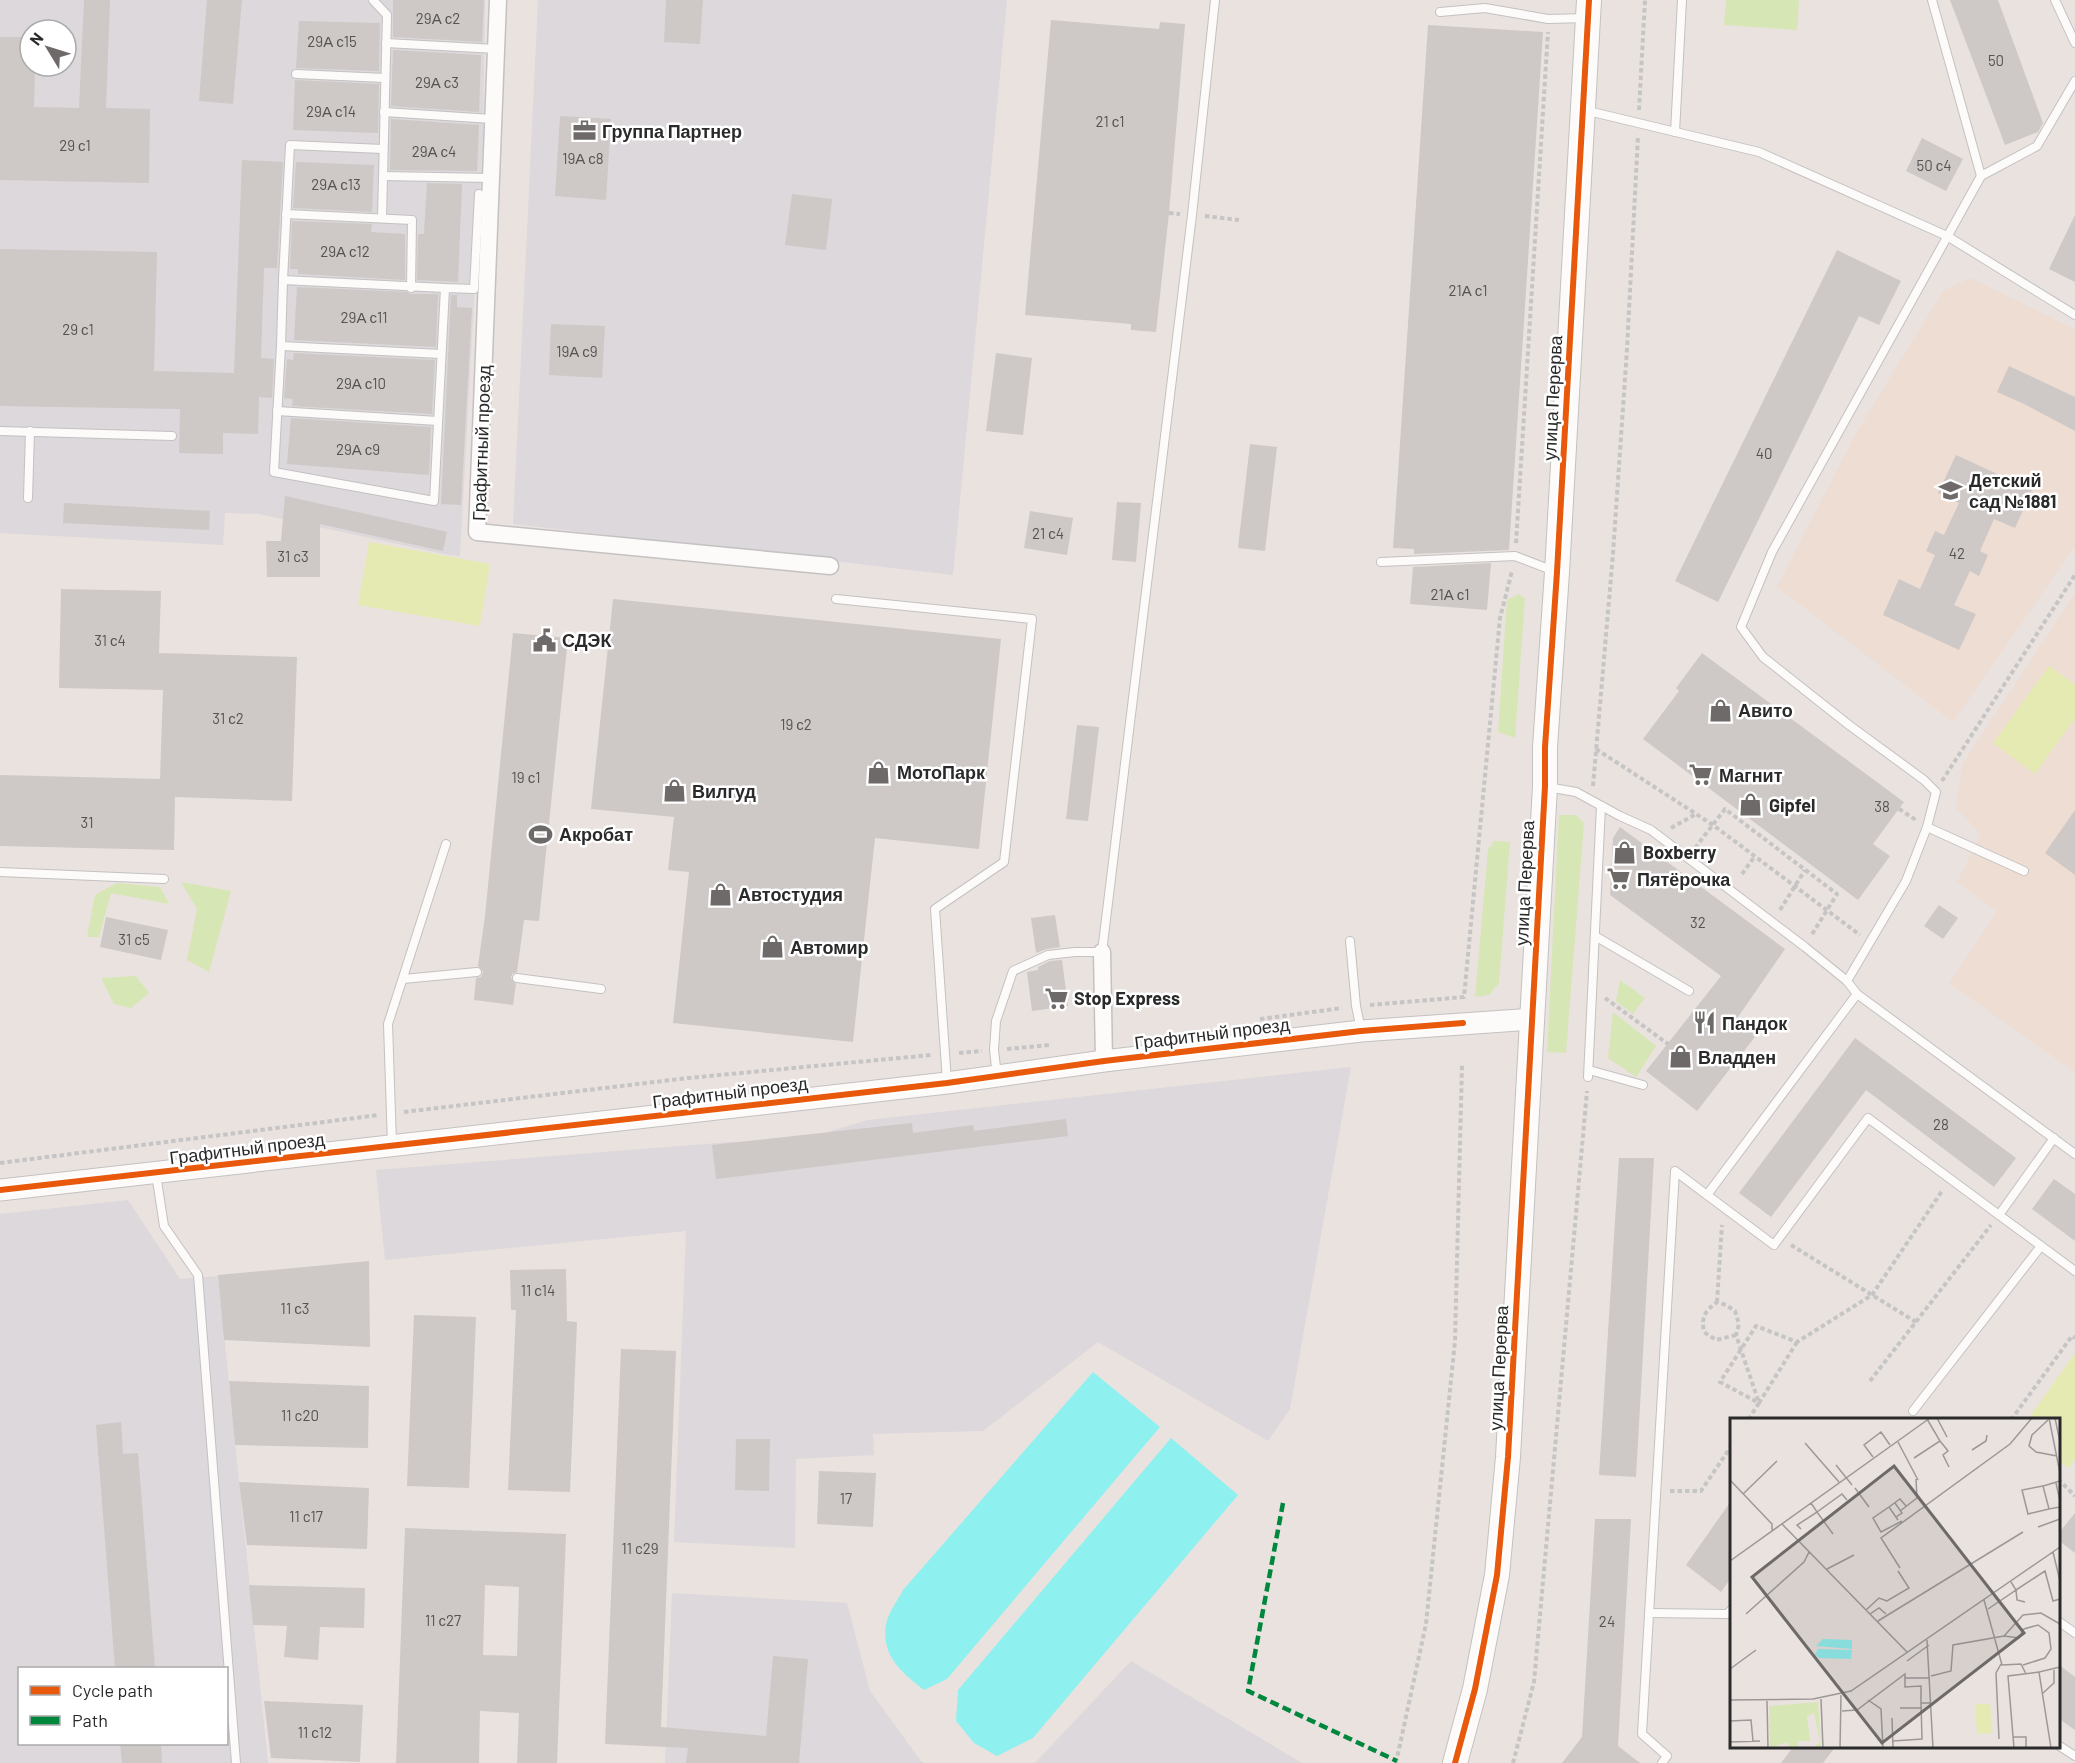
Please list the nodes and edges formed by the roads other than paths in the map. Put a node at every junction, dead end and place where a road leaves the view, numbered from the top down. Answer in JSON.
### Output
{"nodes":[{"id":1,"x":373,"y":0,"type":"edge"},
{"id":2,"x":498,"y":0,"type":"edge"},
{"id":3,"x":1215,"y":0,"type":"edge"},
{"id":4,"x":1682,"y":0,"type":"edge"},
{"id":5,"x":1932,"y":0,"type":"edge"},
{"id":6,"x":2055,"y":0,"type":"edge"},
{"id":7,"x":1485,"y":4,"type":"edge"},
{"id":8,"x":1588,"y":9,"type":"edge"},
{"id":9,"x":1440,"y":12,"type":"dead end"},
{"id":10,"x":386,"y":43,"type":"junction"},
{"id":11,"x":2075,"y":43,"type":"edge"},
{"id":12,"x":496,"y":49,"type":"junction"},
{"id":13,"x":296,"y":74,"type":"dead end"},
{"id":14,"x":385,"y":78,"type":"junction"},
{"id":15,"x":2075,"y":81,"type":"edge"},
{"id":16,"x":1583,"y":109,"type":"junction"},
{"id":17,"x":384,"y":112,"type":"junction"},
{"id":18,"x":492,"y":118,"type":"junction"},
{"id":19,"x":1675,"y":132,"type":"junction"},
{"id":20,"x":383,"y":149,"type":"junction"},
{"id":21,"x":383,"y":176,"type":"junction"},
{"id":22,"x":1981,"y":176,"type":"junction"},
{"id":23,"x":491,"y":178,"type":"junction"},
{"id":24,"x":478,"y":194,"type":"dead end"},
{"id":25,"x":286,"y":214,"type":"junction"},
{"id":26,"x":382,"y":218,"type":"junction"},
{"id":27,"x":1947,"y":236,"type":"junction"},
{"id":28,"x":283,"y":280,"type":"junction"},
{"id":29,"x":411,"y":288,"type":"junction"},
{"id":30,"x":445,"y":288,"type":"junction"},
{"id":31,"x":2075,"y":315,"type":"edge"},
{"id":32,"x":281,"y":346,"type":"junction"},
{"id":33,"x":441,"y":354,"type":"junction"},
{"id":34,"x":277,"y":411,"type":"junction"},
{"id":35,"x":438,"y":421,"type":"junction"},
{"id":36,"x":0,"y":431,"type":"edge"},
{"id":37,"x":30,"y":431,"type":"junction"},
{"id":38,"x":172,"y":436,"type":"dead end"},
{"id":39,"x":27,"y":498,"type":"dead end"},
{"id":40,"x":1381,"y":562,"type":"dead end"},
{"id":41,"x":830,"y":566,"type":"dead end"},
{"id":42,"x":1557,"y":572,"type":"junction"},
{"id":43,"x":836,"y":599,"type":"dead end"},
{"id":44,"x":1545,"y":786,"type":"junction"},
{"id":45,"x":1601,"y":806,"type":"junction"},
{"id":46,"x":1927,"y":828,"type":"junction"},
{"id":47,"x":446,"y":844,"type":"dead end"},
{"id":48,"x":2024,"y":871,"type":"dead end"},
{"id":49,"x":0,"y":872,"type":"edge"},
{"id":50,"x":164,"y":879,"type":"dead end"},
{"id":51,"x":1595,"y":936,"type":"junction"},
{"id":52,"x":1350,"y":941,"type":"dead end"},
{"id":53,"x":1102,"y":952,"type":"junction"},
{"id":54,"x":477,"y":972,"type":"dead end"},
{"id":55,"x":517,"y":978,"type":"dead end"},
{"id":56,"x":403,"y":979,"type":"junction"},
{"id":57,"x":1847,"y":981,"type":"junction"},
{"id":58,"x":601,"y":989,"type":"dead end"},
{"id":59,"x":1689,"y":991,"type":"dead end"},
{"id":60,"x":1857,"y":994,"type":"junction"},
{"id":61,"x":1532,"y":1019,"type":"junction"},
{"id":62,"x":1361,"y":1031,"type":"junction"},
{"id":63,"x":1104,"y":1061,"type":"junction"},
{"id":64,"x":997,"y":1077,"type":"junction"},
{"id":65,"x":946,"y":1083,"type":"junction"},
{"id":66,"x":1643,"y":1085,"type":"dead end"},
{"id":67,"x":2054,"y":1138,"type":"junction"},
{"id":68,"x":393,"y":1146,"type":"junction"},
{"id":69,"x":2075,"y":1154,"type":"edge"},
{"id":70,"x":156,"y":1174,"type":"junction"},
{"id":71,"x":0,"y":1190,"type":"edge"},
{"id":72,"x":1707,"y":1195,"type":"junction"},
{"id":73,"x":1999,"y":1215,"type":"junction"},
{"id":74,"x":2041,"y":1246,"type":"junction"},
{"id":75,"x":2075,"y":1271,"type":"edge"},
{"id":76,"x":1913,"y":1411,"type":"dead end"},
{"id":77,"x":1730,"y":1611,"type":"edge"},
{"id":78,"x":1649,"y":1613,"type":"junction"},
{"id":79,"x":2060,"y":1622,"type":"edge"},
{"id":80,"x":2075,"y":1633,"type":"edge"},
{"id":81,"x":2060,"y":1746,"type":"edge"},
{"id":82,"x":2075,"y":1756,"type":"edge"},
{"id":83,"x":236,"y":1763,"type":"edge"},
{"id":84,"x":1455,"y":1763,"type":"edge"},
{"id":85,"x":1662,"y":1763,"type":"edge"}],
"edges":[{"from":1,"to":10,"type":"lane"},
{"from":2,"to":12,"type":"street","name":"Графитный проезд"},
{"from":3,"to":53,"type":"lane"},
{"from":4,"to":19,"type":"lane"},
{"from":5,"to":22,"type":"lane"},
{"from":6,"to":11,"type":"lane"},
{"from":7,"to":8,"type":"lane"},
{"from":7,"to":9,"type":"lane"},
{"from":8,"to":16,"type":"main road","name":"улица Перерва"},
{"from":10,"to":12,"type":"lane"},
{"from":10,"to":14,"type":"lane"},
{"from":12,"to":18,"type":"street","name":"Графитный проезд"},
{"from":13,"to":14,"type":"lane"},
{"from":14,"to":17,"type":"lane"},
{"from":15,"to":22,"type":"lane"},
{"from":16,"to":19,"type":"lane"},
{"from":16,"to":42,"type":"main road","name":"улица Перерва"},
{"from":17,"to":18,"type":"lane"},
{"from":17,"to":20,"type":"lane"},
{"from":18,"to":23,"type":"street","name":"Графитный проезд"},
{"from":19,"to":27,"type":"lane"},
{"from":20,"to":21,"type":"lane"},
{"from":20,"to":25,"type":"lane"},
{"from":21,"to":23,"type":"lane"},
{"from":21,"to":26,"type":"lane"},
{"from":22,"to":27,"type":"lane"},
{"from":23,"to":41,"type":"street","name":"Графитный проезд"},
{"from":24,"to":30,"type":"lane"},
{"from":25,"to":26,"type":"lane"},
{"from":25,"to":28,"type":"lane"},
{"from":26,"to":29,"type":"lane"},
{"from":27,"to":31,"type":"lane"},
{"from":27,"to":46,"type":"lane"},
{"from":28,"to":29,"type":"lane"},
{"from":28,"to":32,"type":"lane"},
{"from":29,"to":30,"type":"lane"},
{"from":30,"to":33,"type":"lane"},
{"from":32,"to":33,"type":"lane"},
{"from":32,"to":34,"type":"lane"},
{"from":33,"to":35,"type":"lane"},
{"from":34,"to":35,"type":"lane"},
{"from":34,"to":35,"type":"lane"},
{"from":36,"to":37,"type":"lane"},
{"from":37,"to":38,"type":"lane"},
{"from":37,"to":39,"type":"lane"},
{"from":40,"to":42,"type":"lane"},
{"from":42,"to":44,"type":"main road","name":"улица Перерва"},
{"from":43,"to":65,"type":"lane"},
{"from":44,"to":45,"type":"lane"},
{"from":44,"to":61,"type":"main road","name":"улица Перерва"},
{"from":45,"to":51,"type":"lane"},
{"from":45,"to":57,"type":"lane"},
{"from":46,"to":48,"type":"lane"},
{"from":46,"to":57,"type":"lane"},
{"from":47,"to":56,"type":"lane"},
{"from":49,"to":50,"type":"lane"},
{"from":51,"to":59,"type":"lane"},
{"from":51,"to":66,"type":"lane"},
{"from":52,"to":62,"type":"lane"},
{"from":53,"to":63,"type":"street"},
{"from":53,"to":64,"type":"lane"},
{"from":54,"to":56,"type":"lane"},
{"from":55,"to":58,"type":"lane"},
{"from":56,"to":68,"type":"lane"},
{"from":57,"to":60,"type":"lane"},
{"from":60,"to":67,"type":"lane"},
{"from":60,"to":72,"type":"lane"},
{"from":61,"to":62,"type":"street","name":"Графитный проезд"},
{"from":61,"to":84,"type":"main road","name":"улица Перерва"},
{"from":62,"to":63,"type":"street","name":"Графитный проезд"},
{"from":63,"to":64,"type":"street","name":"Графитный проезд"},
{"from":64,"to":65,"type":"street","name":"Графитный проезд"},
{"from":65,"to":68,"type":"street","name":"Графитный проезд"},
{"from":67,"to":69,"type":"lane"},
{"from":67,"to":73,"type":"lane"},
{"from":68,"to":70,"type":"street","name":"Графитный проезд"},
{"from":70,"to":71,"type":"street","name":"Графитный проезд"},
{"from":70,"to":83,"type":"lane"},
{"from":72,"to":73,"type":"lane"},
{"from":72,"to":78,"type":"lane"},
{"from":73,"to":74,"type":"lane"},
{"from":74,"to":75,"type":"lane"},
{"from":74,"to":76,"type":"lane"},
{"from":77,"to":78,"type":"lane"},
{"from":78,"to":85,"type":"lane"},
{"from":79,"to":80,"type":"lane"},
{"from":81,"to":82,"type":"lane"}]}
